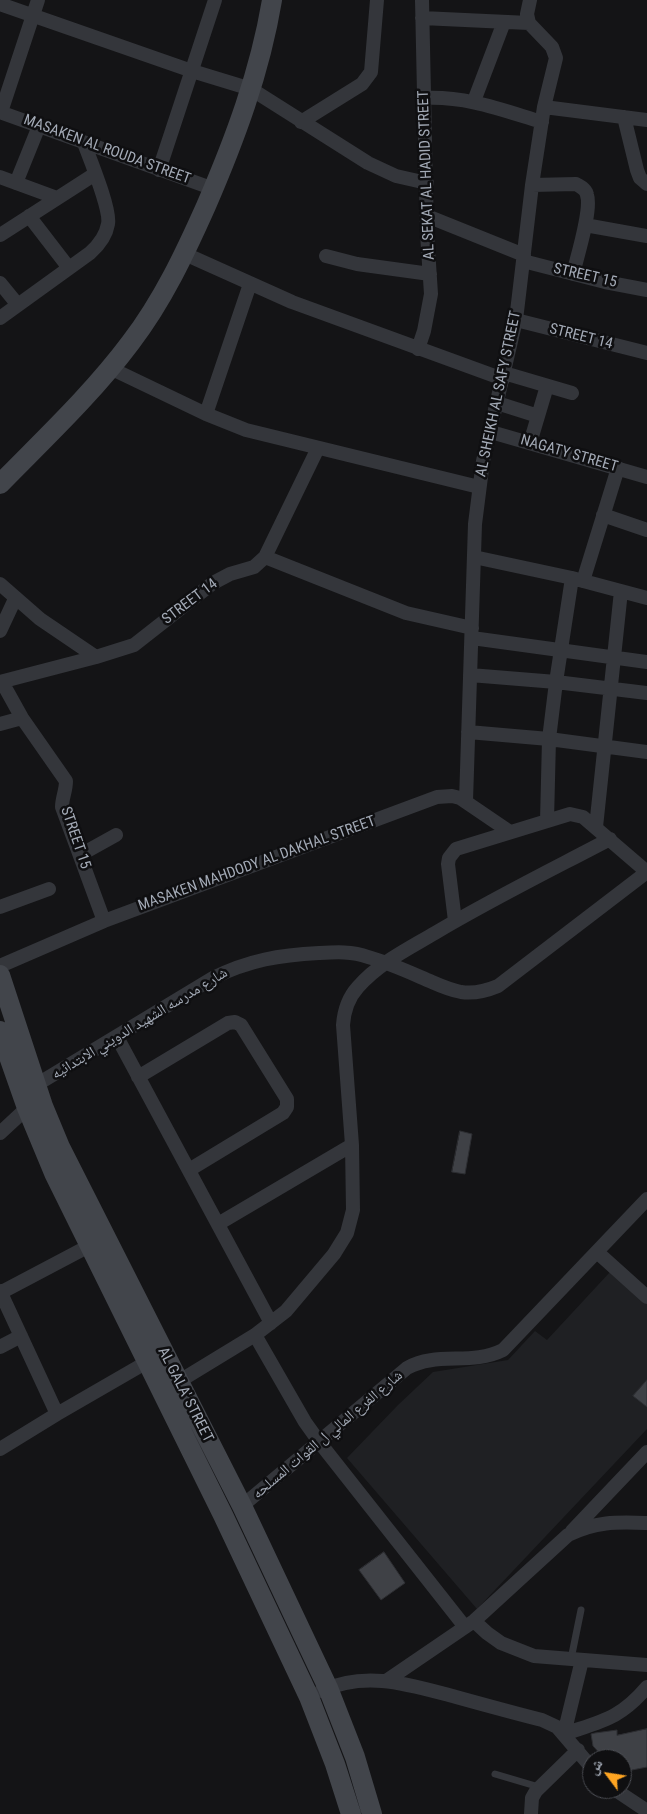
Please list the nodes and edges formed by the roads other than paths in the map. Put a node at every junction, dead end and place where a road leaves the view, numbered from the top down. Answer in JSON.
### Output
{"nodes":[{"id":1,"x":38,"y":0,"type":"edge"},
{"id":2,"x":216,"y":0,"type":"edge"},
{"id":3,"x":272,"y":0,"type":"edge"},
{"id":4,"x":377,"y":0,"type":"edge"},
{"id":5,"x":422,"y":0,"type":"edge"},
{"id":6,"x":530,"y":0,"type":"edge"},
{"id":7,"x":0,"y":4,"type":"edge"},
{"id":8,"x":33,"y":15,"type":"junction"},
{"id":9,"x":422,"y":18,"type":"junction"},
{"id":10,"x":504,"y":22,"type":"junction"},
{"id":11,"x":529,"y":23,"type":"junction"},
{"id":12,"x":192,"y":70,"type":"junction"},
{"id":13,"x":252,"y":89,"type":"junction"},
{"id":14,"x":424,"y":98,"type":"junction"},
{"id":15,"x":474,"y":101,"type":"junction"},
{"id":16,"x":544,"y":107,"type":"junction"},
{"id":17,"x":0,"y":112,"type":"edge"},
{"id":18,"x":624,"y":118,"type":"junction"},
{"id":19,"x":647,"y":120,"type":"edge"},
{"id":20,"x":301,"y":122,"type":"junction"},
{"id":21,"x":542,"y":122,"type":"junction"},
{"id":22,"x":39,"y":126,"type":"junction"},
{"id":23,"x":84,"y":142,"type":"junction"},
{"id":24,"x":159,"y":170,"type":"junction"},
{"id":25,"x":95,"y":174,"type":"junction"},
{"id":26,"x":0,"y":177,"type":"edge"},
{"id":27,"x":16,"y":183,"type":"junction"},
{"id":28,"x":427,"y":183,"type":"junction"},
{"id":29,"x":647,"y":184,"type":"edge"},
{"id":30,"x":532,"y":185,"type":"junction"},
{"id":31,"x":214,"y":189,"type":"junction"},
{"id":32,"x":57,"y":198,"type":"junction"},
{"id":33,"x":29,"y":216,"type":"junction"},
{"id":34,"x":427,"y":216,"type":"junction"},
{"id":35,"x":585,"y":225,"type":"junction"},
{"id":36,"x":0,"y":235,"type":"edge"},
{"id":37,"x":647,"y":236,"type":"edge"},
{"id":38,"x":185,"y":254,"type":"junction"},
{"id":39,"x":326,"y":256,"type":"dead end"},
{"id":40,"x":524,"y":258,"type":"junction"},
{"id":41,"x":69,"y":268,"type":"junction"},
{"id":42,"x":430,"y":274,"type":"junction"},
{"id":43,"x":573,"y":274,"type":"junction"},
{"id":44,"x":0,"y":283,"type":"edge"},
{"id":45,"x":250,"y":284,"type":"junction"},
{"id":46,"x":647,"y":290,"type":"edge"},
{"id":47,"x":18,"y":305,"type":"junction"},
{"id":48,"x":0,"y":318,"type":"edge"},
{"id":49,"x":516,"y":320,"type":"junction"},
{"id":50,"x":418,"y":349,"type":"junction"},
{"id":51,"x":647,"y":354,"type":"edge"},
{"id":52,"x":110,"y":368,"type":"junction"},
{"id":53,"x":503,"y":376,"type":"junction"},
{"id":54,"x":547,"y":386,"type":"junction"},
{"id":55,"x":572,"y":394,"type":"dead end"},
{"id":56,"x":497,"y":403,"type":"junction"},
{"id":57,"x":206,"y":414,"type":"junction"},
{"id":58,"x":538,"y":416,"type":"junction"},
{"id":59,"x":491,"y":432,"type":"junction"},
{"id":60,"x":530,"y":443,"type":"junction"},
{"id":61,"x":318,"y":448,"type":"junction"},
{"id":62,"x":618,"y":468,"type":"junction"},
{"id":63,"x":646,"y":475,"type":"edge"},
{"id":64,"x":0,"y":484,"type":"edge"},
{"id":65,"x":479,"y":486,"type":"junction"},
{"id":66,"x":603,"y":515,"type":"junction"},
{"id":67,"x":647,"y":530,"type":"edge"},
{"id":68,"x":265,"y":557,"type":"junction"},
{"id":69,"x":474,"y":557,"type":"junction"},
{"id":70,"x":577,"y":580,"type":"junction"},
{"id":71,"x":0,"y":584,"type":"edge"},
{"id":72,"x":620,"y":591,"type":"junction"},
{"id":73,"x":647,"y":598,"type":"edge"},
{"id":74,"x":15,"y":599,"type":"junction"},
{"id":75,"x":0,"y":631,"type":"edge"},
{"id":76,"x":472,"y":633,"type":"junction"},
{"id":77,"x":560,"y":650,"type":"junction"},
{"id":78,"x":96,"y":657,"type":"junction"},
{"id":79,"x":613,"y":657,"type":"junction"},
{"id":80,"x":647,"y":662,"type":"edge"},
{"id":81,"x":470,"y":675,"type":"junction"},
{"id":82,"x":1,"y":682,"type":"edge"},
{"id":83,"x":556,"y":682,"type":"junction"},
{"id":84,"x":610,"y":688,"type":"junction"},
{"id":85,"x":647,"y":693,"type":"edge"},
{"id":86,"x":22,"y":718,"type":"junction"},
{"id":87,"x":0,"y":724,"type":"edge"},
{"id":88,"x":468,"y":732,"type":"junction"},
{"id":89,"x":549,"y":739,"type":"junction"},
{"id":90,"x":603,"y":746,"type":"junction"},
{"id":91,"x":647,"y":752,"type":"edge"},
{"id":92,"x":466,"y":801,"type":"junction"},
{"id":93,"x":546,"y":821,"type":"junction"},
{"id":94,"x":596,"y":827,"type":"junction"},
{"id":95,"x":510,"y":832,"type":"junction"},
{"id":96,"x":116,"y":835,"type":"dead end"},
{"id":97,"x":610,"y":839,"type":"junction"},
{"id":98,"x":80,"y":855,"type":"junction"},
{"id":99,"x":644,"y":877,"type":"edge"},
{"id":100,"x":49,"y":889,"type":"dead end"},
{"id":101,"x":0,"y":908,"type":"edge"},
{"id":102,"x":104,"y":921,"type":"junction"},
{"id":103,"x":455,"y":921,"type":"junction"},
{"id":104,"x":384,"y":962,"type":"junction"},
{"id":105,"x":0,"y":966,"type":"edge"},
{"id":106,"x":0,"y":976,"type":"edge"},
{"id":107,"x":0,"y":1032,"type":"edge"},
{"id":108,"x":117,"y":1037,"type":"junction"},
{"id":109,"x":6,"y":1066,"type":"edge"},
{"id":110,"x":138,"y":1077,"type":"junction"},
{"id":111,"x":36,"y":1085,"type":"junction"},
{"id":112,"x":27,"y":1108,"type":"junction"},
{"id":113,"x":0,"y":1133,"type":"edge"},
{"id":114,"x":352,"y":1145,"type":"junction"},
{"id":115,"x":189,"y":1170,"type":"junction"},
{"id":116,"x":647,"y":1199,"type":"edge"},
{"id":117,"x":218,"y":1224,"type":"junction"},
{"id":118,"x":89,"y":1246,"type":"junction"},
{"id":119,"x":598,"y":1252,"type":"junction"},
{"id":120,"x":0,"y":1292,"type":"edge"},
{"id":121,"x":647,"y":1297,"type":"edge"},
{"id":122,"x":271,"y":1323,"type":"junction"},
{"id":123,"x":254,"y":1335,"type":"junction"},
{"id":124,"x":21,"y":1336,"type":"junction"},
{"id":125,"x":0,"y":1347,"type":"edge"},
{"id":126,"x":147,"y":1362,"type":"junction"},
{"id":127,"x":170,"y":1387,"type":"junction"},
{"id":128,"x":57,"y":1414,"type":"junction"},
{"id":129,"x":2,"y":1443,"type":"edge"},
{"id":130,"x":320,"y":1443,"type":"junction"},
{"id":131,"x":647,"y":1452,"type":"edge"},
{"id":132,"x":242,"y":1506,"type":"junction"},
{"id":133,"x":647,"y":1523,"type":"edge"},
{"id":134,"x":568,"y":1535,"type":"junction"},
{"id":135,"x":581,"y":1610,"type":"dead end"},
{"id":136,"x":469,"y":1624,"type":"junction"},
{"id":137,"x":577,"y":1660,"type":"junction"},
{"id":138,"x":647,"y":1665,"type":"edge"},
{"id":139,"x":386,"y":1681,"type":"junction"},
{"id":140,"x":647,"y":1686,"type":"edge"},
{"id":141,"x":328,"y":1688,"type":"junction"},
{"id":142,"x":309,"y":1697,"type":"junction"},
{"id":143,"x":564,"y":1734,"type":"junction"},
{"id":144,"x":578,"y":1750,"type":"junction"},
{"id":145,"x":582,"y":1755,"type":"edge"},
{"id":146,"x":495,"y":1774,"type":"dead end"},
{"id":147,"x":540,"y":1788,"type":"junction"},
{"id":148,"x":629,"y":1799,"type":"edge"},
{"id":149,"x":647,"y":1811,"type":"edge"},
{"id":150,"x":351,"y":1814,"type":"edge"},
{"id":151,"x":372,"y":1814,"type":"edge"},
{"id":152,"x":532,"y":1814,"type":"edge"}],
"edges":[{"from":1,"to":8,"type":"street"},
{"from":2,"to":12,"type":"street"},
{"from":3,"to":13,"type":"street"},
{"from":4,"to":20,"type":"street"},
{"from":5,"to":9,"type":"street","name":"AL SEKAT AL HADID STREET"},
{"from":6,"to":11,"type":"street"},
{"from":7,"to":8,"type":"street"},
{"from":8,"to":12,"type":"street"},
{"from":8,"to":17,"type":"street"},
{"from":9,"to":10,"type":"street"},
{"from":9,"to":14,"type":"street","name":"AL SEKAT AL HADID STREET"},
{"from":10,"to":11,"type":"street"},
{"from":10,"to":15,"type":"street"},
{"from":11,"to":16,"type":"street","name":"AL SHEIKH AL SAFY STREET"},
{"from":12,"to":13,"type":"street"},
{"from":12,"to":24,"type":"street"},
{"from":13,"to":20,"type":"street"},
{"from":13,"to":31,"type":"street"},
{"from":14,"to":15,"type":"street"},
{"from":14,"to":28,"type":"street","name":"AL SEKAT AL HADID STREET"},
{"from":15,"to":21,"type":"street"},
{"from":16,"to":18,"type":"street"},
{"from":16,"to":21,"type":"street","name":"AL SHEIKH AL SAFY STREET"},
{"from":17,"to":22,"type":"street","name":"MASAKEN AL ROUDA STREET"},
{"from":18,"to":19,"type":"street"},
{"from":18,"to":29,"type":"street"},
{"from":20,"to":28,"type":"street"},
{"from":21,"to":30,"type":"street","name":"AL SHEIKH AL SAFY STREET"},
{"from":22,"to":23,"type":"street","name":"MASAKEN AL ROUDA STREET"},
{"from":22,"to":27,"type":"street"},
{"from":23,"to":24,"type":"street","name":"MASAKEN AL ROUDA STREET"},
{"from":23,"to":25,"type":"street"},
{"from":24,"to":31,"type":"street","name":"MASAKEN AL ROUDA STREET"},
{"from":25,"to":32,"type":"street"},
{"from":25,"to":41,"type":"street"},
{"from":26,"to":27,"type":"street"},
{"from":27,"to":32,"type":"street"},
{"from":28,"to":34,"type":"street","name":"AL SEKAT AL HADID STREET"},
{"from":30,"to":35,"type":"street"},
{"from":30,"to":40,"type":"street","name":"AL SHEIKH AL SAFY STREET"},
{"from":31,"to":38,"type":"street"},
{"from":32,"to":33,"type":"street"},
{"from":33,"to":36,"type":"street"},
{"from":33,"to":41,"type":"street"},
{"from":34,"to":40,"type":"street","name":"STREET 15"},
{"from":34,"to":42,"type":"street","name":"AL SEKAT AL HADID STREET"},
{"from":35,"to":37,"type":"street"},
{"from":35,"to":43,"type":"street"},
{"from":38,"to":45,"type":"street"},
{"from":38,"to":52,"type":"street"},
{"from":39,"to":42,"type":"street"},
{"from":40,"to":43,"type":"street","name":"STREET 15"},
{"from":40,"to":49,"type":"street","name":"AL SHEIKH AL SAFY STREET"},
{"from":41,"to":47,"type":"street"},
{"from":42,"to":50,"type":"street","name":"AL SEKAT AL HADID STREET"},
{"from":43,"to":46,"type":"street","name":"STREET 15"},
{"from":44,"to":47,"type":"street"},
{"from":45,"to":50,"type":"street"},
{"from":45,"to":57,"type":"street"},
{"from":47,"to":48,"type":"street"},
{"from":49,"to":51,"type":"street","name":"STREET 14"},
{"from":49,"to":53,"type":"street","name":"AL SHEIKH AL SAFY STREET"},
{"from":50,"to":53,"type":"street"},
{"from":52,"to":57,"type":"street"},
{"from":52,"to":64,"type":"street"},
{"from":53,"to":54,"type":"street"},
{"from":53,"to":56,"type":"street","name":"AL SHEIKH AL SAFY STREET"},
{"from":54,"to":55,"type":"street"},
{"from":54,"to":58,"type":"street"},
{"from":56,"to":58,"type":"street"},
{"from":56,"to":59,"type":"street","name":"AL SHEIKH AL SAFY STREET"},
{"from":57,"to":61,"type":"street"},
{"from":58,"to":60,"type":"street"},
{"from":59,"to":60,"type":"street","name":"NAGATY STREET"},
{"from":59,"to":65,"type":"street","name":"AL SHEIKH AL SAFY STREET"},
{"from":60,"to":62,"type":"street","name":"NAGATY STREET"},
{"from":61,"to":65,"type":"street"},
{"from":61,"to":68,"type":"street"},
{"from":62,"to":63,"type":"street","name":"NAGATY STREET"},
{"from":62,"to":66,"type":"street"},
{"from":65,"to":69,"type":"street","name":"AL SHEIKH AL SAFY STREET"},
{"from":66,"to":67,"type":"street"},
{"from":66,"to":70,"type":"street"},
{"from":68,"to":76,"type":"street"},
{"from":68,"to":78,"type":"street","name":"STREET 14"},
{"from":69,"to":70,"type":"street"},
{"from":69,"to":76,"type":"street","name":"AL SHEIKH AL SAFY STREET"},
{"from":70,"to":72,"type":"street"},
{"from":70,"to":77,"type":"street"},
{"from":71,"to":74,"type":"street"},
{"from":72,"to":73,"type":"street"},
{"from":72,"to":79,"type":"street"},
{"from":74,"to":75,"type":"street"},
{"from":74,"to":78,"type":"street"},
{"from":76,"to":77,"type":"street"},
{"from":76,"to":81,"type":"street","name":"AL SHEIKH AL SAFY STREET"},
{"from":77,"to":79,"type":"street"},
{"from":77,"to":83,"type":"street"},
{"from":78,"to":82,"type":"street","name":"STREET 14"},
{"from":79,"to":80,"type":"street"},
{"from":79,"to":84,"type":"street"},
{"from":81,"to":83,"type":"street"},
{"from":81,"to":88,"type":"street","name":"AL SHEIKH AL SAFY STREET"},
{"from":82,"to":86,"type":"street","name":"STREET 15"},
{"from":83,"to":84,"type":"street"},
{"from":83,"to":89,"type":"street"},
{"from":84,"to":85,"type":"street"},
{"from":84,"to":90,"type":"street"},
{"from":86,"to":87,"type":"street"},
{"from":86,"to":98,"type":"street","name":"STREET 15"},
{"from":88,"to":89,"type":"street"},
{"from":88,"to":92,"type":"street","name":"AL SHEIKH AL SAFY STREET"},
{"from":89,"to":90,"type":"street"},
{"from":89,"to":93,"type":"street"},
{"from":90,"to":91,"type":"street"},
{"from":90,"to":94,"type":"street"},
{"from":92,"to":95,"type":"street","name":"MASAKEN MAHDODY AL DAKHAL STREET"},
{"from":92,"to":102,"type":"street","name":"MASAKEN MAHDODY AL DAKHAL STREET"},
{"from":93,"to":94,"type":"street"},
{"from":93,"to":95,"type":"street"},
{"from":94,"to":97,"type":"street"},
{"from":95,"to":103,"type":"street"},
{"from":96,"to":98,"type":"street"},
{"from":97,"to":99,"type":"street"},
{"from":97,"to":103,"type":"street"},
{"from":98,"to":102,"type":"street","name":"STREET 15"},
{"from":99,"to":104,"type":"street","name":"شارع مدرسه الشهيد الدويني الابتدائيه"},
{"from":100,"to":101,"type":"street"},
{"from":102,"to":105,"type":"street","name":"MASAKEN MAHDODY AL DAKHAL STREET"},
{"from":103,"to":104,"type":"street"},
{"from":104,"to":108,"type":"street","name":"شارع مدرسه الشهيد الدويني الابتدائيه"},
{"from":104,"to":114,"type":"street"},
{"from":106,"to":111,"type":"street","name":"AL GALA' STREET"},
{"from":107,"to":109,"type":"street","name":"AL GALA' STREET"},
{"from":108,"to":110,"type":"street"},
{"from":108,"to":111,"type":"street","name":"شارع مدرسه الشهيد الدويني الابتدائيه"},
{"from":109,"to":112,"type":"street","name":"AL GALA' STREET"},
{"from":110,"to":115,"type":"street"},
{"from":110,"to":115,"type":"street"},
{"from":111,"to":127,"type":"street","name":"AL GALA' STREET"},
{"from":112,"to":113,"type":"street"},
{"from":112,"to":118,"type":"street","name":"AL GALA' STREET"},
{"from":114,"to":117,"type":"street"},
{"from":114,"to":122,"type":"street"},
{"from":115,"to":117,"type":"street"},
{"from":116,"to":119,"type":"street","name":"شارع الفرع المالي ل القوات المسلحه"},
{"from":117,"to":122,"type":"street"},
{"from":118,"to":120,"type":"street"},
{"from":118,"to":126,"type":"street","name":"AL GALA' STREET"},
{"from":119,"to":121,"type":"street"},
{"from":119,"to":130,"type":"street","name":"شارع الفرع المالي ل القوات المسلحه"},
{"from":120,"to":124,"type":"street"},
{"from":122,"to":123,"type":"street"},
{"from":123,"to":127,"type":"street"},
{"from":123,"to":130,"type":"street"},
{"from":124,"to":125,"type":"street"},
{"from":124,"to":128,"type":"street"},
{"from":126,"to":127,"type":"street","name":"AL GALA' STREET"},
{"from":126,"to":128,"type":"street"},
{"from":127,"to":132,"type":"street","name":"AL GALA' STREET"},
{"from":127,"to":142,"type":"street","name":"AL GALA' STREET"},
{"from":128,"to":129,"type":"street"},
{"from":130,"to":132,"type":"street","name":"شارع الفرع المالي ل القوات المسلحه"},
{"from":130,"to":136,"type":"street"},
{"from":131,"to":134,"type":"street"},
{"from":132,"to":141,"type":"street","name":"AL GALA' STREET"},
{"from":133,"to":134,"type":"street"},
{"from":134,"to":136,"type":"street"},
{"from":135,"to":137,"type":"lane"},
{"from":136,"to":137,"type":"street"},
{"from":136,"to":139,"type":"street"},
{"from":137,"to":138,"type":"street"},
{"from":137,"to":143,"type":"street"},
{"from":139,"to":141,"type":"street"},
{"from":139,"to":143,"type":"street"},
{"from":140,"to":143,"type":"street"},
{"from":141,"to":142,"type":"street"},
{"from":141,"to":151,"type":"street","name":"AL GALA' STREET"},
{"from":142,"to":150,"type":"street","name":"AL GALA' STREET"},
{"from":143,"to":144,"type":"street"},
{"from":144,"to":145,"type":"street"},
{"from":144,"to":147,"type":"street"},
{"from":146,"to":147,"type":"lane"},
{"from":147,"to":152,"type":"street"},
{"from":148,"to":149,"type":"street"}]}
